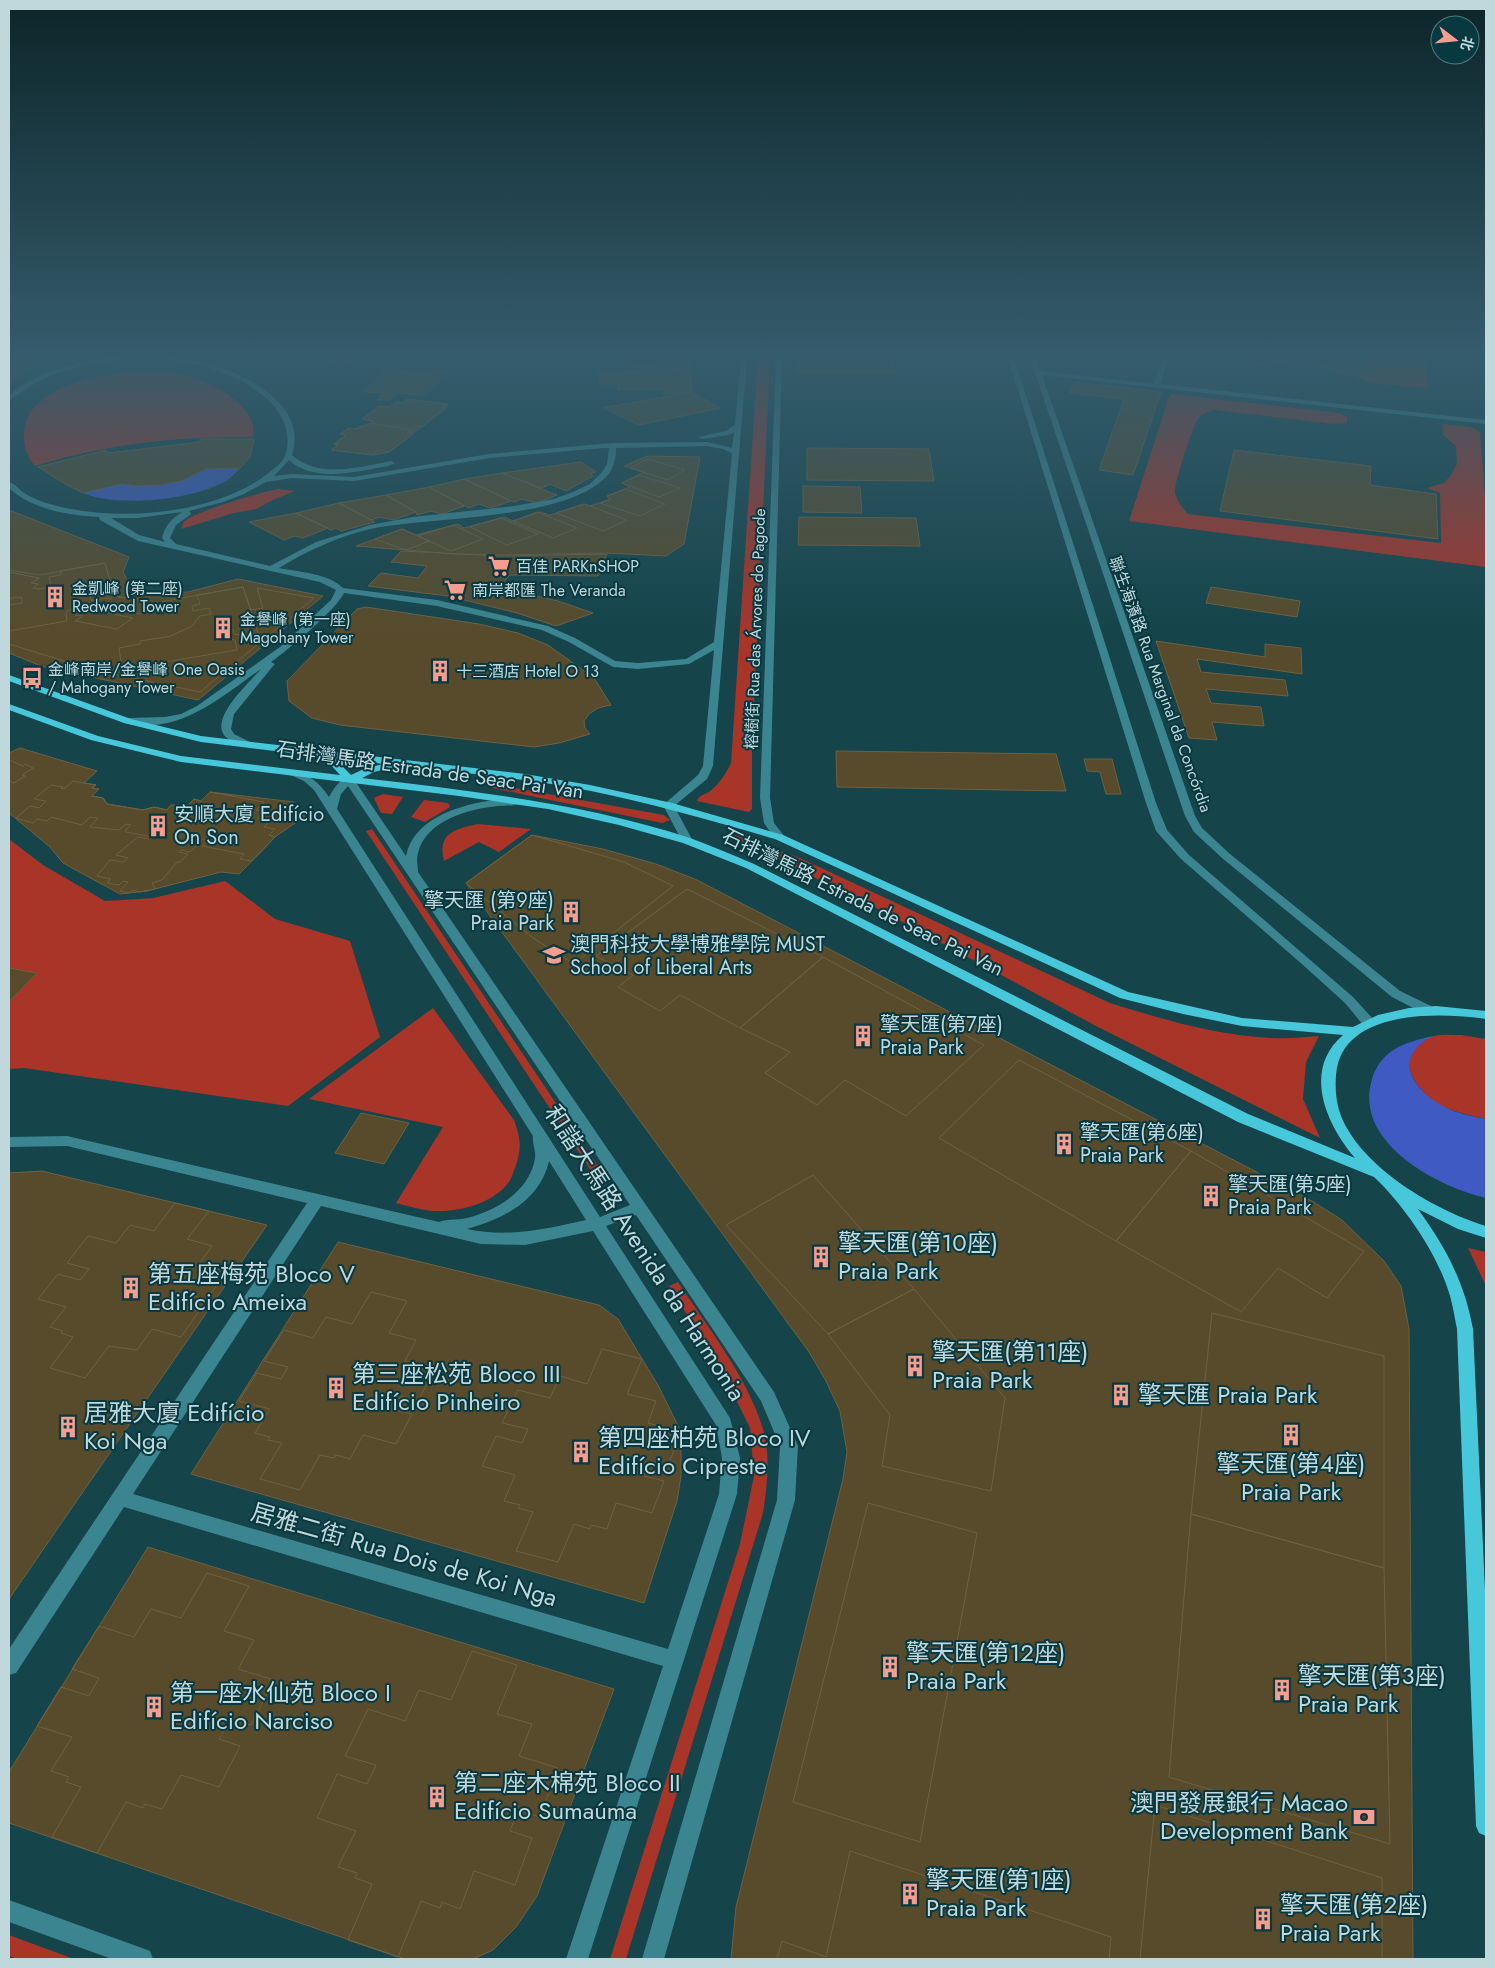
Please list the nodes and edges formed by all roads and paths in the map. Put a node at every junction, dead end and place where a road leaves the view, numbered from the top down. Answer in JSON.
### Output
{"nodes":[{"id":1,"x":290,"y":450,"type":"edge"},
{"id":2,"x":500,"y":450,"type":"edge"},
{"id":3,"x":558,"y":450,"type":"edge"},
{"id":4,"x":612,"y":450,"type":"edge"},
{"id":5,"x":731,"y":450,"type":"edge"},
{"id":6,"x":776,"y":450,"type":"edge"},
{"id":7,"x":1040,"y":450,"type":"edge"},
{"id":8,"x":1064,"y":450,"type":"edge"},
{"id":9,"x":736,"y":452,"type":"joint"},
{"id":10,"x":289,"y":456,"type":"junction"},
{"id":11,"x":426,"y":458,"type":"dead end"},
{"id":12,"x":396,"y":462,"type":"dead end"},
{"id":13,"x":262,"y":481,"type":"junction"},
{"id":14,"x":9,"y":484,"type":"edge"},
{"id":15,"x":198,"y":507,"type":"junction"},
{"id":16,"x":89,"y":514,"type":"junction"},
{"id":17,"x":173,"y":546,"type":"junction"},
{"id":18,"x":272,"y":568,"type":"junction"},
{"id":19,"x":340,"y":590,"type":"junction"},
{"id":20,"x":718,"y":644,"type":"junction"},
{"id":21,"x":283,"y":649,"type":"junction"},
{"id":22,"x":9,"y":678,"type":"edge"},
{"id":23,"x":9,"y":707,"type":"edge"},
{"id":24,"x":128,"y":721,"type":"junction"},
{"id":25,"x":246,"y":744,"type":"junction"},
{"id":26,"x":314,"y":753,"type":"junction"},
{"id":27,"x":410,"y":764,"type":"junction"},
{"id":28,"x":293,"y":774,"type":"junction"},
{"id":29,"x":348,"y":780,"type":"junction"},
{"id":30,"x":523,"y":802,"type":"junction"},
{"id":31,"x":668,"y":805,"type":"junction"},
{"id":32,"x":331,"y":811,"type":"junction"},
{"id":33,"x":779,"y":837,"type":"junction"},
{"id":34,"x":687,"y":841,"type":"junction"},
{"id":35,"x":413,"y":875,"type":"junction"},
{"id":36,"x":1426,"y":1009,"type":"junction"},
{"id":37,"x":1486,"y":1014,"type":"edge"},
{"id":38,"x":1369,"y":1023,"type":"junction"},
{"id":39,"x":1354,"y":1032,"type":"junction"},
{"id":40,"x":534,"y":1126,"type":"junction"},
{"id":41,"x":9,"y":1142,"type":"edge"},
{"id":42,"x":1375,"y":1172,"type":"junction"},
{"id":43,"x":1392,"y":1186,"type":"junction"},
{"id":44,"x":317,"y":1200,"type":"junction"},
{"id":45,"x":639,"y":1208,"type":"junction"},
{"id":46,"x":597,"y":1224,"type":"junction"},
{"id":47,"x":428,"y":1226,"type":"junction"},
{"id":48,"x":1486,"y":1232,"type":"edge"},
{"id":49,"x":119,"y":1498,"type":"junction"},
{"id":50,"x":674,"y":1660,"type":"junction"},
{"id":51,"x":9,"y":1666,"type":"edge"},
{"id":52,"x":1486,"y":1826,"type":"edge"},
{"id":53,"x":9,"y":1911,"type":"edge"},
{"id":54,"x":142,"y":1959,"type":"edge"},
{"id":55,"x":577,"y":1959,"type":"edge"},
{"id":56,"x":653,"y":1959,"type":"edge"}],
"edges":[{"from":1,"to":10,"type":"street"},
{"from":2,"to":11,"type":"street"},
{"from":3,"to":13,"type":"street"},
{"from":4,"to":18,"type":"street"},
{"from":5,"to":9,"type":"street"},
{"from":6,"to":33,"type":"street","name":"榕樹街 Rua das Árvores do Pagode"},
{"from":7,"to":38,"type":"street","name":"聯生海濱路 Rua Marginal da Concórdia"},
{"from":8,"to":36,"type":"street","name":"聯生海濱路 Rua Marginal da Concórdia"},
{"from":9,"to":20,"type":"street","name":"榕樹街 Rua das Árvores do Pagode"},
{"from":10,"to":12,"type":"street"},
{"from":10,"to":13,"type":"street"},
{"from":13,"to":15,"type":"street"},
{"from":14,"to":16,"type":"street"},
{"from":15,"to":16,"type":"street"},
{"from":15,"to":17,"type":"street"},
{"from":16,"to":17,"type":"street"},
{"from":17,"to":18,"type":"street"},
{"from":18,"to":19,"type":"street"},
{"from":19,"to":20,"type":"street"},
{"from":19,"to":21,"type":"street"},
{"from":20,"to":31,"type":"street","name":"榕樹街 Rua das Árvores do Pagode"},
{"from":21,"to":24,"type":"street"},
{"from":21,"to":25,"type":"street"},
{"from":22,"to":24,"type":"main road","name":"石排灣馬路 Estrada de Seac Pai Van"},
{"from":23,"to":28,"type":"main road","name":"石排灣馬路 Estrada de Seac Pai Van"},
{"from":24,"to":25,"type":"main road","name":"石排灣馬路 Estrada de Seac Pai Van"},
{"from":25,"to":26,"type":"main road","name":"石排灣馬路 Estrada de Seac Pai Van"},
{"from":26,"to":27,"type":"main road","name":"石排灣馬路 Estrada de Seac Pai Van"},
{"from":26,"to":29,"type":"main road"},
{"from":27,"to":29,"type":"main road"},
{"from":27,"to":31,"type":"main road","name":"石排灣馬路 Estrada de Seac Pai Van"},
{"from":28,"to":29,"type":"main road","name":"石排灣馬路 Estrada de Seac Pai Van"},
{"from":28,"to":32,"type":"street","name":"和諧大馬路 Avenida da Harmonia"},
{"from":29,"to":30,"type":"main road","name":"石排灣馬路 Estrada de Seac Pai Van"},
{"from":29,"to":32,"type":"street"},
{"from":29,"to":35,"type":"street","name":"和諧大馬路 Avenida da Harmonia"},
{"from":30,"to":34,"type":"main road","name":"石排灣馬路 Estrada de Seac Pai Van"},
{"from":30,"to":35,"type":"street"},
{"from":31,"to":33,"type":"main road","name":"石排灣馬路 Estrada de Seac Pai Van"},
{"from":31,"to":34,"type":"street"},
{"from":32,"to":40,"type":"street","name":"和諧大馬路 Avenida da Harmonia"},
{"from":33,"to":39,"type":"main road","name":"石排灣馬路 Estrada de Seac Pai Van"},
{"from":34,"to":42,"type":"main road","name":"石排灣馬路 Estrada de Seac Pai Van"},
{"from":35,"to":45,"type":"street","name":"和諧大馬路 Avenida da Harmonia"},
{"from":36,"to":37,"type":"main road"},
{"from":36,"to":38,"type":"main road"},
{"from":38,"to":39,"type":"main road"},
{"from":39,"to":42,"type":"main road"},
{"from":40,"to":46,"type":"street","name":"和諧大馬路 Avenida da Harmonia"},
{"from":40,"to":47,"type":"street"},
{"from":41,"to":44,"type":"street"},
{"from":42,"to":43,"type":"main road"},
{"from":43,"to":48,"type":"main road"},
{"from":43,"to":52,"type":"main road"},
{"from":44,"to":47,"type":"street"},
{"from":44,"to":49,"type":"street"},
{"from":45,"to":46,"type":"street"},
{"from":45,"to":56,"type":"street","name":"和諧大馬路 Avenida da Harmonia"},
{"from":46,"to":47,"type":"street"},
{"from":46,"to":50,"type":"street","name":"和諧大馬路 Avenida da Harmonia"},
{"from":49,"to":50,"type":"street","name":"居雅二街 Rua Dois de Koi Nga"},
{"from":49,"to":51,"type":"street"},
{"from":50,"to":55,"type":"street","name":"和諧大馬路 Avenida da Harmonia"},
{"from":53,"to":54,"type":"street"}]}
